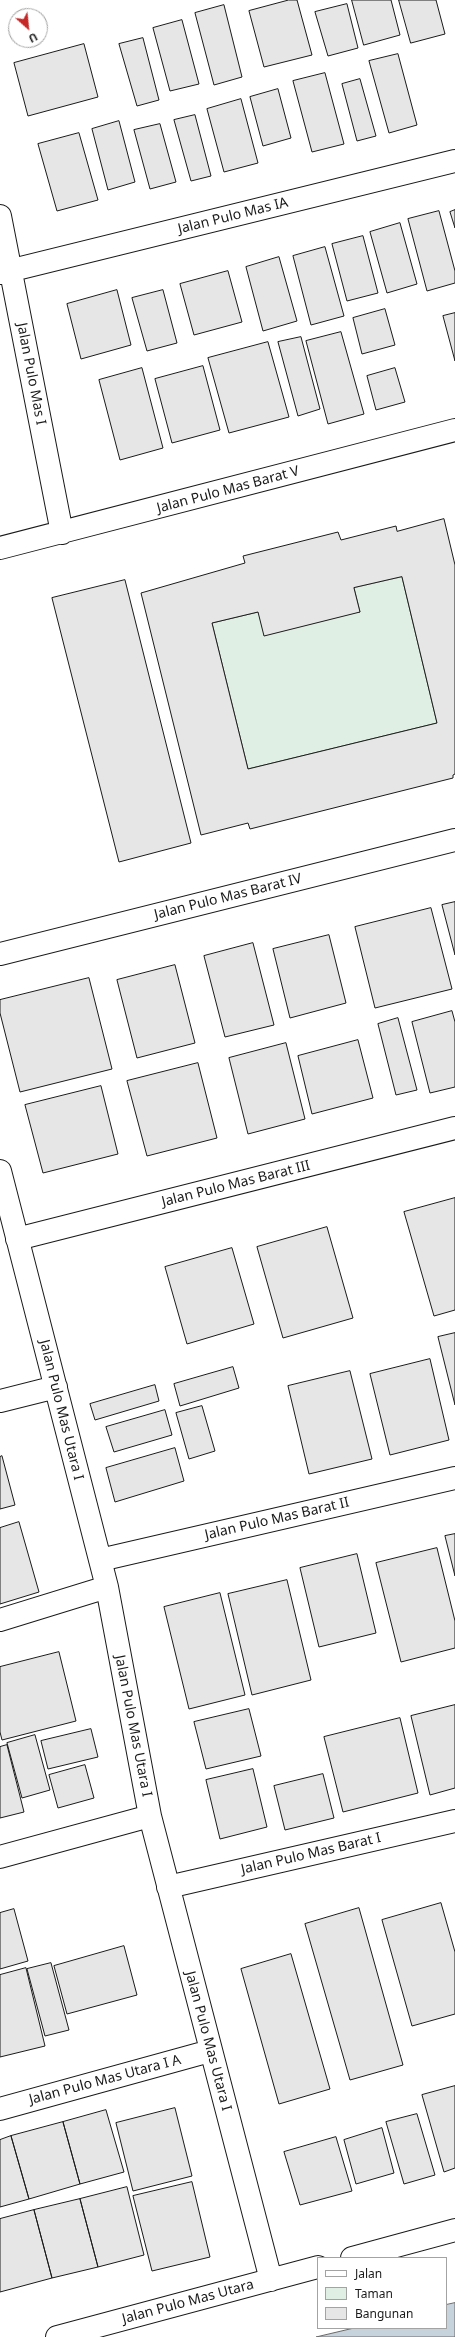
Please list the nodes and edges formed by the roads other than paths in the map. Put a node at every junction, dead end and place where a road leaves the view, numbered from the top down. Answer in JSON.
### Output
{"nodes":[{"id":1,"x":455,"y":161,"type":"edge"},
{"id":2,"x":0,"y":216,"type":"edge"},
{"id":3,"x":5,"y":272,"type":"edge"},
{"id":4,"x":455,"y":430,"type":"edge"},
{"id":5,"x":62,"y":533,"type":"junction"},
{"id":6,"x":0,"y":548,"type":"edge"},
{"id":7,"x":455,"y":840,"type":"edge"},
{"id":8,"x":0,"y":954,"type":"edge"},
{"id":9,"x":455,"y":1128,"type":"edge"},
{"id":10,"x":0,"y":1174,"type":"edge"},
{"id":11,"x":17,"y":1240,"type":"junction"},
{"id":12,"x":56,"y":1387,"type":"junction"},
{"id":13,"x":0,"y":1401,"type":"edge"},
{"id":14,"x":455,"y":1478,"type":"edge"},
{"id":15,"x":100,"y":1560,"type":"junction"},
{"id":16,"x":107,"y":1587,"type":"junction"},
{"id":17,"x":0,"y":1620,"type":"edge"},
{"id":18,"x":150,"y":1816,"type":"junction"},
{"id":19,"x":455,"y":1821,"type":"edge"},
{"id":20,"x":0,"y":1857,"type":"edge"},
{"id":21,"x":168,"y":1887,"type":"junction"},
{"id":22,"x":210,"y":2051,"type":"junction"},
{"id":23,"x":0,"y":2110,"type":"edge"},
{"id":24,"x":455,"y":2230,"type":"edge"},
{"id":25,"x":356,"y":2257,"type":"edge"},
{"id":26,"x":317,"y":2267,"type":"edge"},
{"id":27,"x":271,"y":2280,"type":"junction"},
{"id":28,"x":57,"y":2337,"type":"edge"}],
"edges":[{"from":1,"to":3,"type":"street","name":"Jalan Pulo Mas IA"},
{"from":2,"to":3,"type":"street","name":"Jalan Pulo Mas I"},
{"from":3,"to":5,"type":"street","name":"Jalan Pulo Mas I"},
{"from":4,"to":5,"type":"street","name":"Jalan Pulo Mas Barat V"},
{"from":5,"to":6,"type":"street","name":"Jalan Pulo Mas Barat V"},
{"from":7,"to":8,"type":"street","name":"Jalan Pulo Mas Barat IV"},
{"from":9,"to":11,"type":"street","name":"Jalan Pulo Mas Barat III"},
{"from":10,"to":11,"type":"street","name":"Jalan Pulo Mas Utara I"},
{"from":11,"to":12,"type":"street","name":"Jalan Pulo Mas Utara I"},
{"from":12,"to":13,"type":"street"},
{"from":12,"to":15,"type":"street","name":"Jalan Pulo Mas Utara I"},
{"from":14,"to":15,"type":"street","name":"Jalan Pulo Mas Barat II"},
{"from":15,"to":16,"type":"street","name":"Jalan Pulo Mas Utara I"},
{"from":16,"to":17,"type":"street"},
{"from":16,"to":18,"type":"street","name":"Jalan Pulo Mas Utara I"},
{"from":18,"to":20,"type":"street"},
{"from":18,"to":21,"type":"street","name":"Jalan Pulo Mas Utara I"},
{"from":19,"to":21,"type":"street","name":"Jalan Pulo Mas Barat I"},
{"from":21,"to":22,"type":"street","name":"Jalan Pulo Mas Utara I"},
{"from":22,"to":23,"type":"street","name":"Jalan Pulo Mas Utara I A"},
{"from":22,"to":27,"type":"street","name":"Jalan Pulo Mas Utara I"},
{"from":24,"to":25,"type":"street"},
{"from":26,"to":27,"type":"street","name":"Jalan Pulo Mas Utara"},
{"from":27,"to":28,"type":"street","name":"Jalan Pulo Mas Utara"}]}
